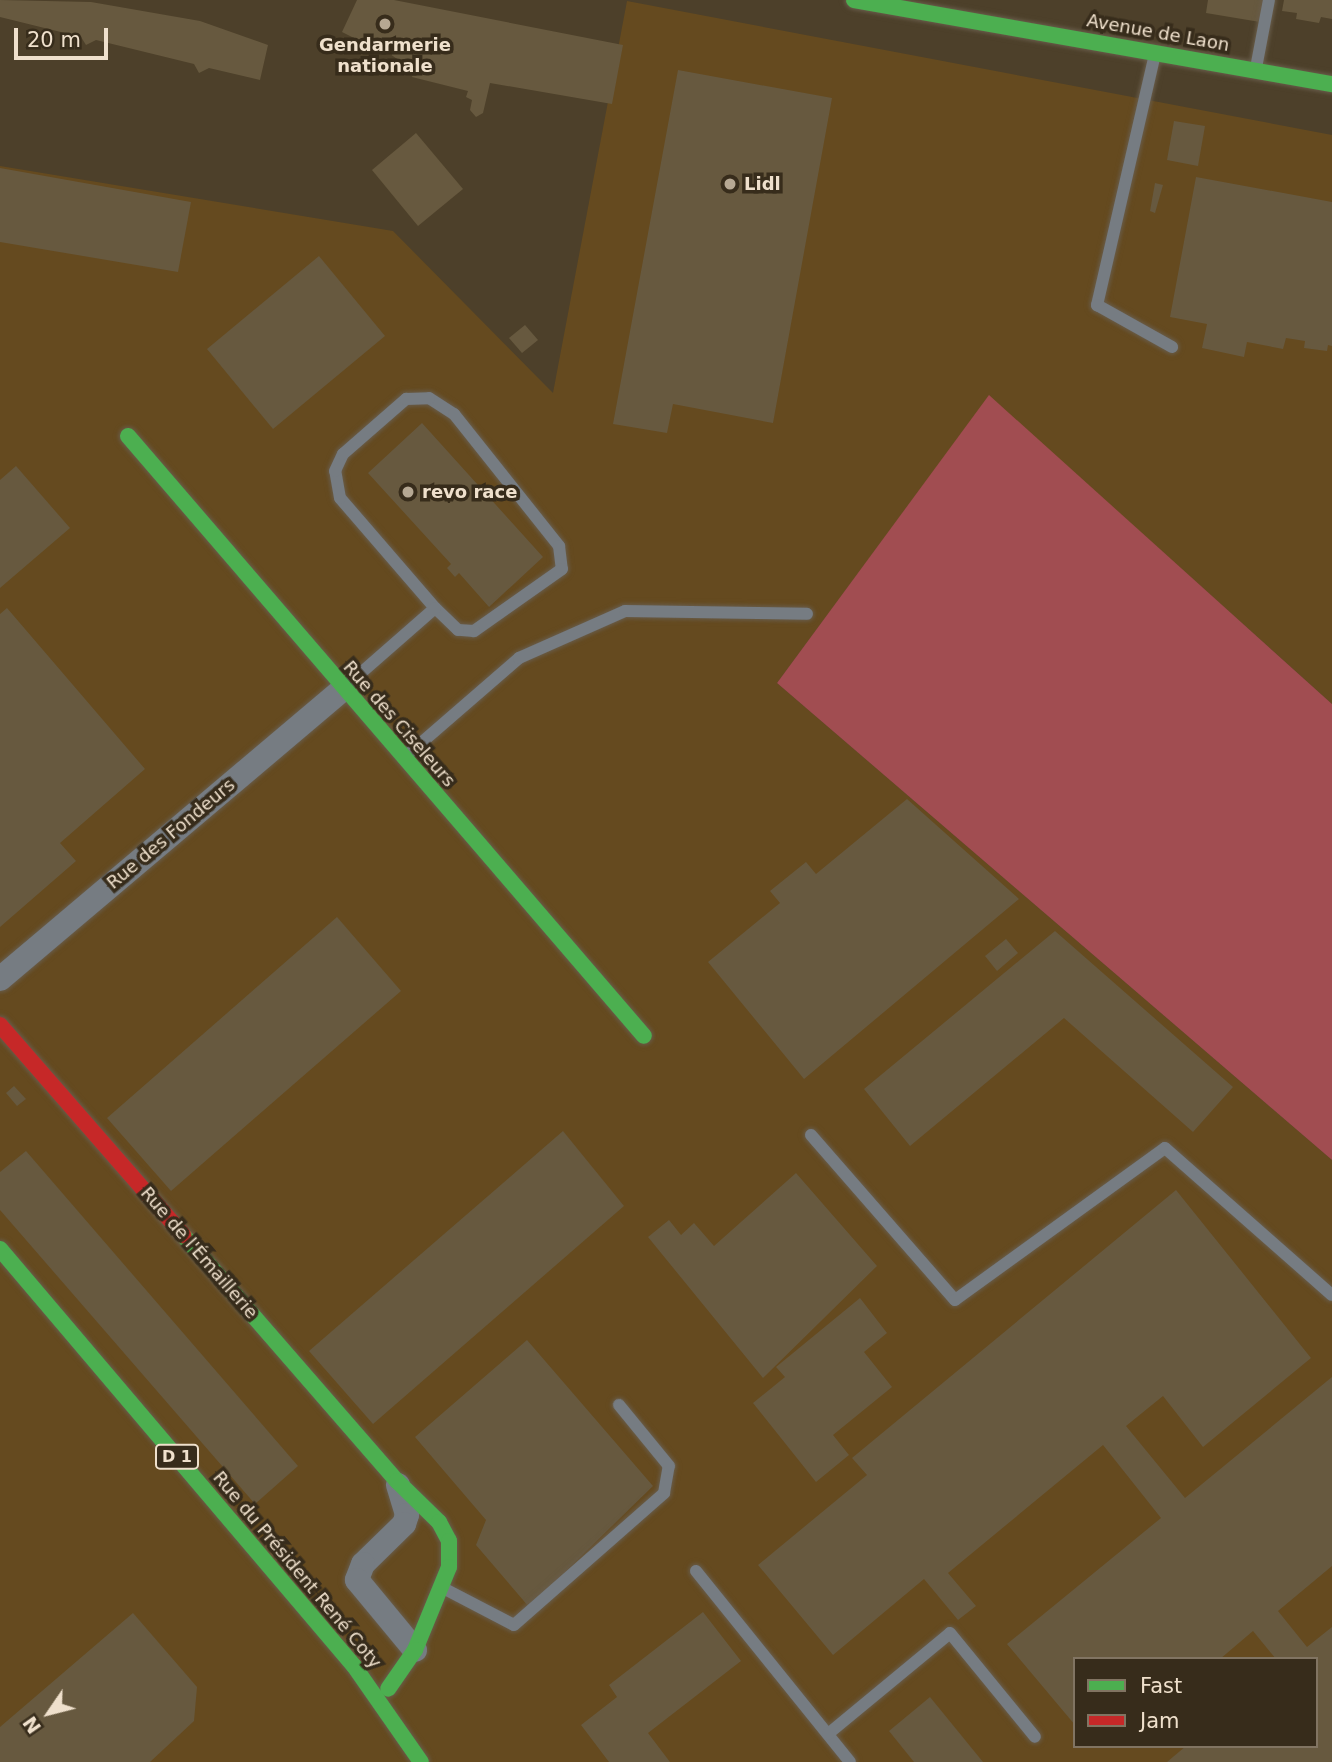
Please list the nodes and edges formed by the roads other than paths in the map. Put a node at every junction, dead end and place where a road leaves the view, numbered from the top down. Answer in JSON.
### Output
{"nodes":[{"id":1,"x":854,"y":0,"type":"edge"},
{"id":2,"x":1269,"y":0,"type":"edge"},
{"id":3,"x":919,"y":6,"type":"edge"},
{"id":4,"x":1156,"y":52,"type":"junction"},
{"id":5,"x":1255,"y":70,"type":"junction"},
{"id":6,"x":1332,"y":84,"type":"edge"},
{"id":7,"x":1172,"y":347,"type":"dead end"},
{"id":8,"x":128,"y":436,"type":"dead end"},
{"id":9,"x":435,"y":608,"type":"junction"},
{"id":10,"x":807,"y":614,"type":"dead end"},
{"id":11,"x":343,"y":689,"type":"junction"},
{"id":12,"x":403,"y":759,"type":"junction"},
{"id":13,"x":0,"y":979,"type":"edge"},
{"id":14,"x":0,"y":1026,"type":"edge"},
{"id":15,"x":644,"y":1036,"type":"dead end"},
{"id":16,"x":811,"y":1135,"type":"dead end"},
{"id":17,"x":0,"y":1249,"type":"edge"},
{"id":18,"x":1332,"y":1295,"type":"edge"},
{"id":19,"x":619,"y":1405,"type":"dead end"},
{"id":20,"x":397,"y":1481,"type":"junction"},
{"id":21,"x":696,"y":1571,"type":"dead end"},
{"id":22,"x":441,"y":1587,"type":"junction"},
{"id":23,"x":415,"y":1650,"type":"junction"},
{"id":24,"x":354,"y":1666,"type":"junction"},
{"id":25,"x":388,"y":1689,"type":"junction"},
{"id":26,"x":414,"y":1721,"type":"dead end"},
{"id":27,"x":828,"y":1734,"type":"junction"},
{"id":28,"x":1035,"y":1737,"type":"dead end"},
{"id":29,"x":421,"y":1762,"type":"edge"},
{"id":30,"x":850,"y":1762,"type":"edge"}],
"edges":[{"from":1,"to":3,"type":"street","name":"Avenue de Laon"},
{"from":2,"to":5,"type":"lane"},
{"from":3,"to":4,"type":"street","name":"Avenue de Laon"},
{"from":4,"to":5,"type":"street","name":"Avenue de Laon"},
{"from":4,"to":7,"type":"lane"},
{"from":5,"to":6,"type":"street","name":"Avenue de Laon"},
{"from":8,"to":11,"type":"street","name":"Rue des Ciseleurs"},
{"from":9,"to":9,"type":"lane"},
{"from":9,"to":11,"type":"lane"},
{"from":10,"to":12,"type":"lane"},
{"from":11,"to":12,"type":"street","name":"Rue des Ciseleurs"},
{"from":11,"to":13,"type":"street","name":"Rue des Fondeurs"},
{"from":12,"to":15,"type":"street","name":"Rue des Ciseleurs"},
{"from":14,"to":20,"type":"street","name":"Rue de l'Émaillerie"},
{"from":16,"to":18,"type":"lane"},
{"from":17,"to":24,"type":"street","name":"Rue du Président René Coty","number":"D 1"},
{"from":19,"to":22,"type":"lane"},
{"from":20,"to":22,"type":"street","name":"Rue de l'Émaillerie"},
{"from":20,"to":23,"type":"street","name":"Rue de l'Émaillerie"},
{"from":21,"to":27,"type":"lane"},
{"from":22,"to":23,"type":"street","name":"Rue de l'Émaillerie"},
{"from":23,"to":25,"type":"street","name":"Rue de l'Émaillerie"},
{"from":24,"to":25,"type":"street","number":"D 1"},
{"from":24,"to":29,"type":"street","name":"Rue du Président René Coty","number":"D 1"},
{"from":25,"to":26,"type":"street","number":"D 1"},
{"from":27,"to":28,"type":"lane"},
{"from":27,"to":30,"type":"lane"}]}
